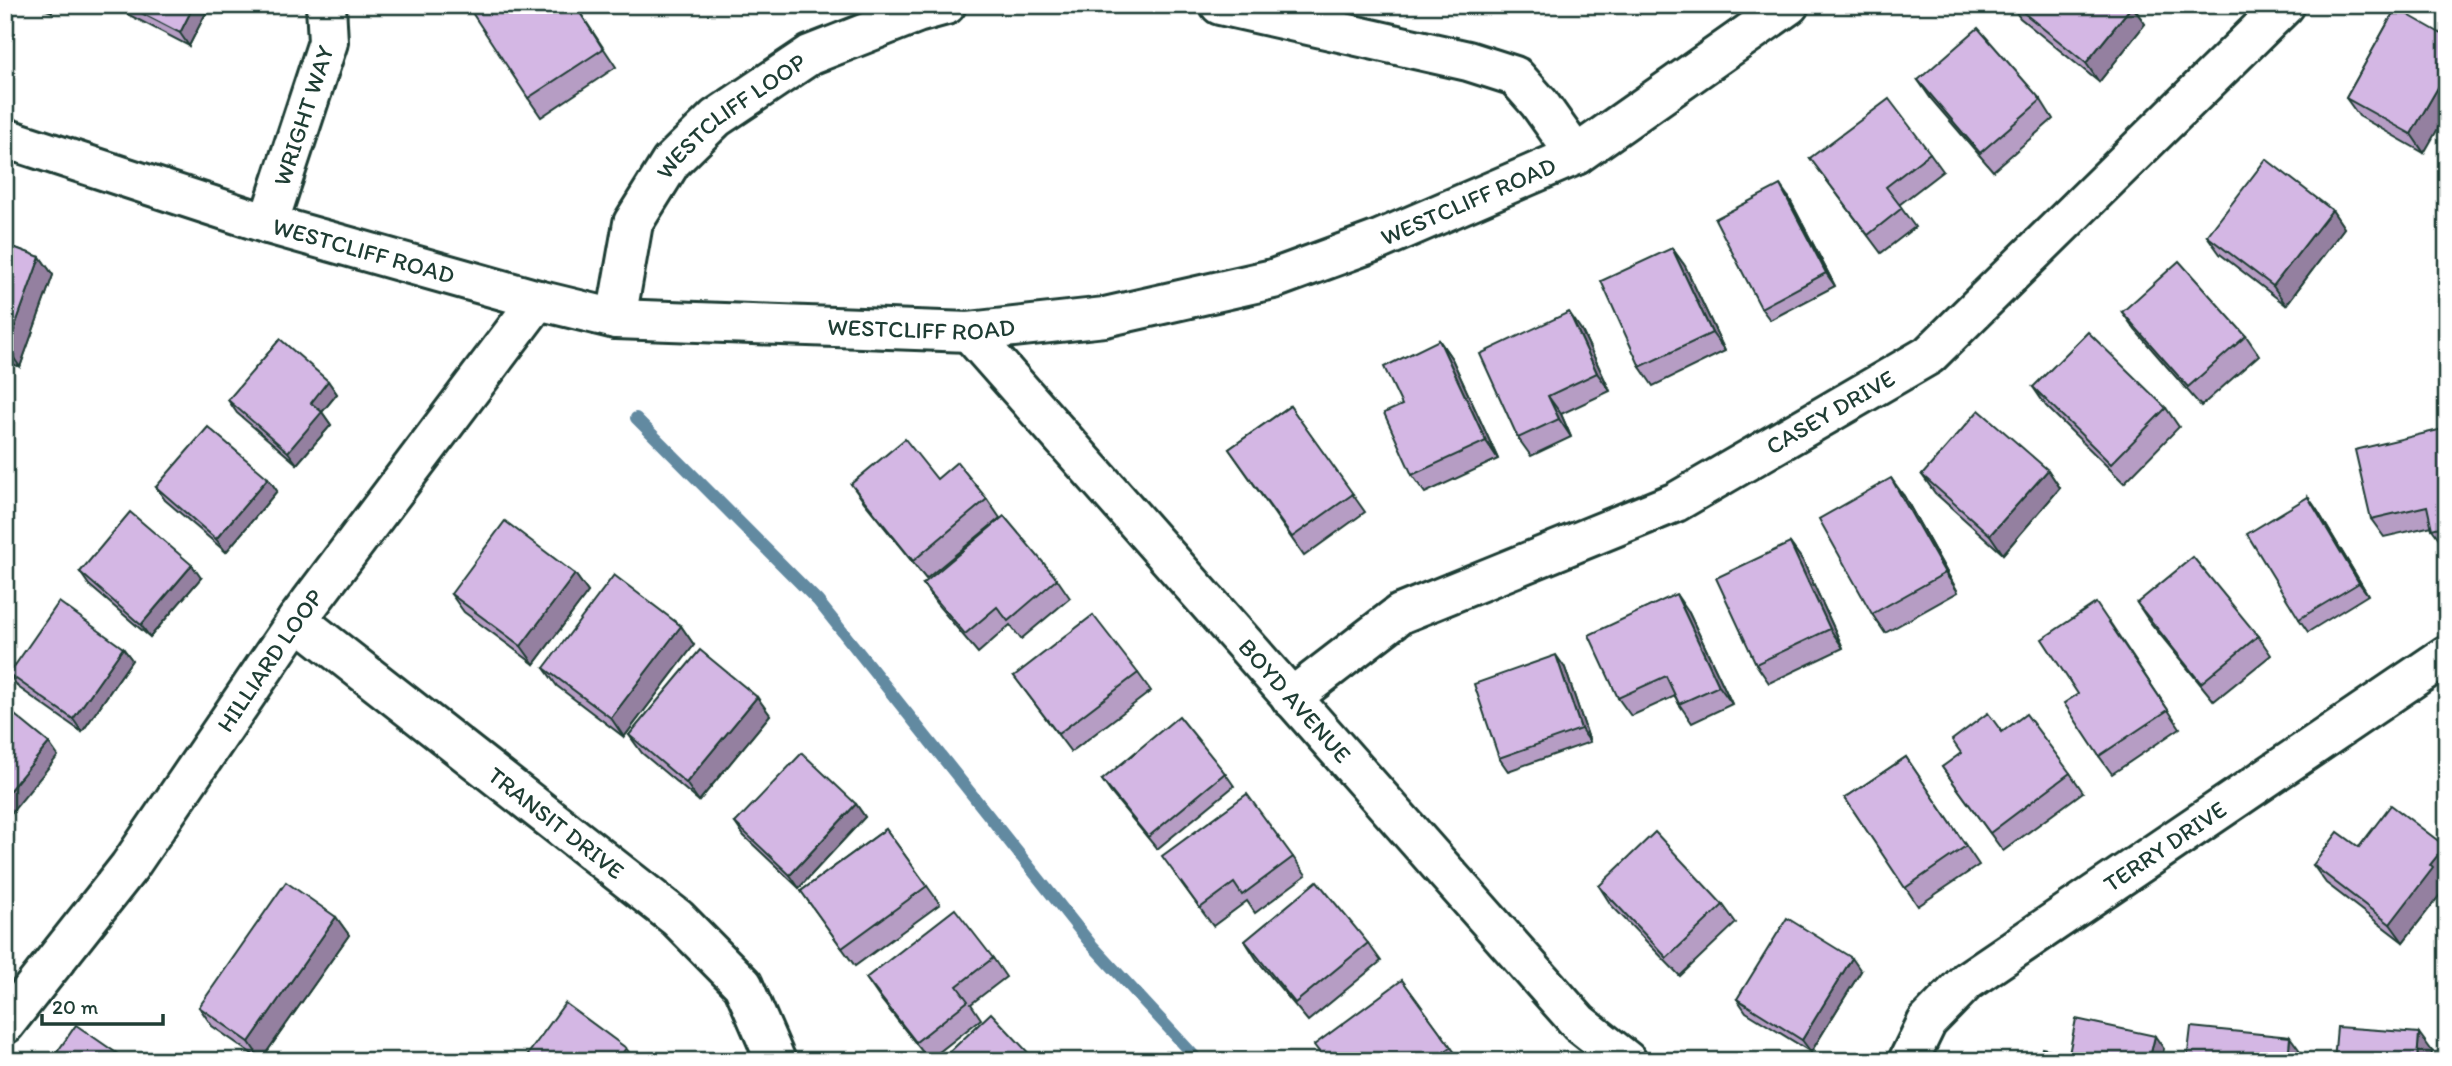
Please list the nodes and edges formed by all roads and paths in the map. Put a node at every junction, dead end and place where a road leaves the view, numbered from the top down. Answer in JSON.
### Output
{"nodes":[{"id":1,"x":326,"y":5,"type":"edge"},
{"id":2,"x":946,"y":5,"type":"edge"},
{"id":3,"x":1220,"y":5,"type":"edge"},
{"id":4,"x":1789,"y":5,"type":"edge"},
{"id":5,"x":2285,"y":5,"type":"edge"},
{"id":6,"x":5,"y":138,"type":"edge"},
{"id":7,"x":1576,"y":155,"type":"junction"},
{"id":8,"x":268,"y":224,"type":"junction"},
{"id":9,"x":538,"y":300,"type":"junction"},
{"id":10,"x":616,"y":319,"type":"junction"},
{"id":11,"x":969,"y":332,"type":"junction"},
{"id":12,"x":298,"y":620,"type":"junction"},
{"id":13,"x":2447,"y":655,"type":"edge"},
{"id":14,"x":1291,"y":698,"type":"junction"},
{"id":15,"x":5,"y":1024,"type":"edge"},
{"id":16,"x":776,"y":1061,"type":"edge"},
{"id":17,"x":1627,"y":1061,"type":"edge"},
{"id":18,"x":1908,"y":1061,"type":"edge"}],
"edges":[{"from":1,"to":8,"type":"street","name":"WRIGHT WAY"},
{"from":2,"to":10,"type":"street","name":"WESTCLIFF LOOP"},
{"from":3,"to":7,"type":"street"},
{"from":4,"to":7,"type":"street","name":"WESTCLIFF ROAD"},
{"from":5,"to":14,"type":"street","name":"CASEY DRIVE"},
{"from":6,"to":8,"type":"street","name":"WESTCLIFF ROAD"},
{"from":7,"to":11,"type":"street","name":"WESTCLIFF ROAD"},
{"from":8,"to":9,"type":"street","name":"WESTCLIFF ROAD"},
{"from":9,"to":10,"type":"street","name":"WESTCLIFF ROAD"},
{"from":9,"to":12,"type":"street","name":"HILLIARD LOOP"},
{"from":10,"to":11,"type":"street","name":"WESTCLIFF ROAD"},
{"from":11,"to":14,"type":"street","name":"BOYD AVENUE"},
{"from":12,"to":15,"type":"street","name":"HILLIARD LOOP"},
{"from":12,"to":16,"type":"street","name":"TRANSIT DRIVE"},
{"from":13,"to":18,"type":"street","name":"TERRY DRIVE"},
{"from":14,"to":17,"type":"street","name":"BOYD AVENUE"}]}
